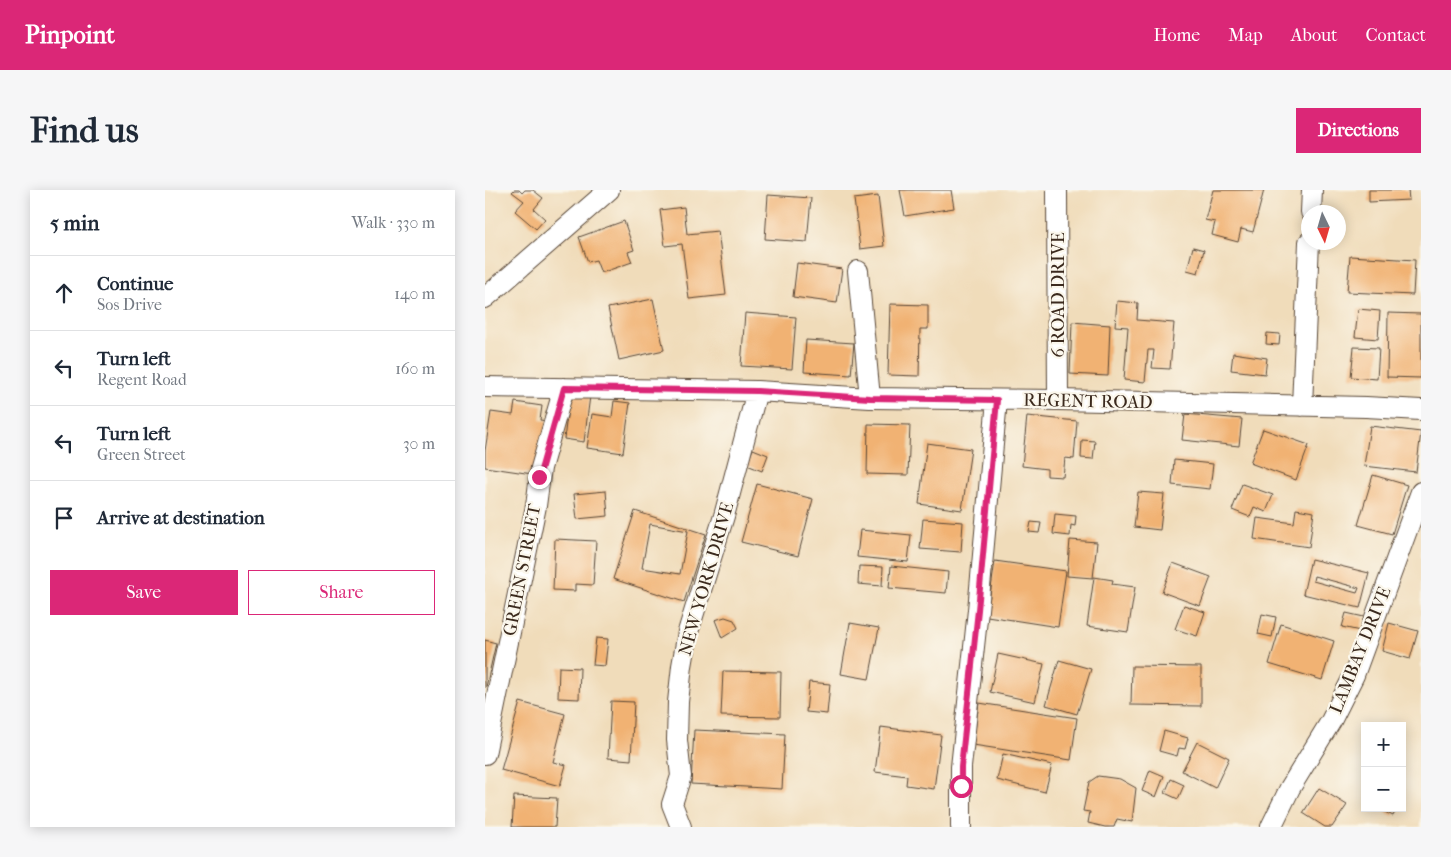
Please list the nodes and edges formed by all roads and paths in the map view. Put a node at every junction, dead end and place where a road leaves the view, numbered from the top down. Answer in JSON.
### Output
{"nodes":[{"id":1,"x":1057,"y":190,"type":"edge"},
{"id":2,"x":1312,"y":190,"type":"edge"},
{"id":3,"x":597,"y":193,"type":"edge"},
{"id":4,"x":1311,"y":205,"type":"edge"},
{"id":5,"x":1309,"y":250,"type":"edge"},
{"id":6,"x":859,"y":271,"type":"dead end"},
{"id":7,"x":485,"y":298,"type":"edge"},
{"id":8,"x":485,"y":387,"type":"edge"},
{"id":9,"x":564,"y":388,"type":"junction"},
{"id":10,"x":757,"y":391,"type":"junction"},
{"id":11,"x":870,"y":398,"type":"junction"},
{"id":12,"x":997,"y":400,"type":"junction"},
{"id":13,"x":1058,"y":400,"type":"junction"},
{"id":14,"x":1302,"y":406,"type":"junction"},
{"id":15,"x":1421,"y":410,"type":"edge"},
{"id":16,"x":1421,"y":492,"type":"edge"},
{"id":17,"x":485,"y":754,"type":"edge"},
{"id":18,"x":681,"y":827,"type":"edge"},
{"id":19,"x":961,"y":827,"type":"edge"},
{"id":20,"x":1271,"y":827,"type":"edge"}],
"edges":[{"from":1,"to":13,"type":"street","name":"6 ROAD DRIVE"},
{"from":2,"to":4,"type":"street"},
{"from":3,"to":7,"type":"street"},
{"from":5,"to":14,"type":"street"},
{"from":6,"to":11,"type":"street"},
{"from":8,"to":9,"type":"street","name":"REGENT ROAD"},
{"from":9,"to":10,"type":"street","name":"REGENT ROAD"},
{"from":9,"to":17,"type":"street","name":"GREEN STREET"},
{"from":10,"to":11,"type":"street","name":"REGENT ROAD"},
{"from":10,"to":18,"type":"street","name":"NEW YORK DRIVE"},
{"from":11,"to":12,"type":"street","name":"REGENT ROAD"},
{"from":12,"to":13,"type":"street","name":"REGENT ROAD"},
{"from":12,"to":19,"type":"street"},
{"from":13,"to":14,"type":"street","name":"REGENT ROAD"},
{"from":14,"to":15,"type":"street","name":"REGENT ROAD"},
{"from":16,"to":20,"type":"street","name":"LAMBAY DRIVE"}]}
